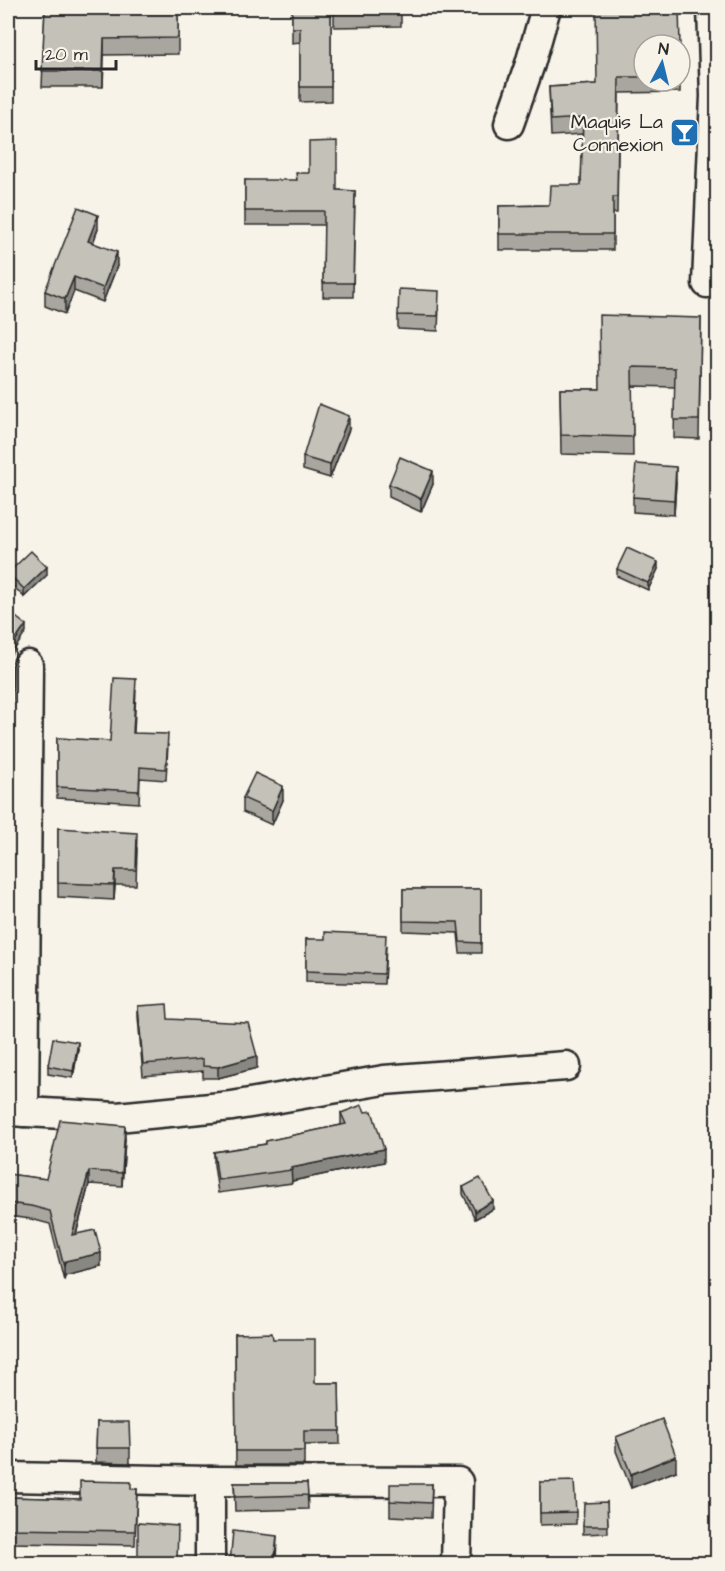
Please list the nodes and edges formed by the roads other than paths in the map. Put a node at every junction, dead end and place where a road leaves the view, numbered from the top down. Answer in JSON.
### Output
{"nodes":[{"id":1,"x":546,"y":8,"type":"edge"},
{"id":2,"x":712,"y":8,"type":"edge"},
{"id":3,"x":508,"y":124,"type":"dead end"},
{"id":4,"x":707,"y":283,"type":"dead end"},
{"id":5,"x":28,"y":665,"type":"dead end"},
{"id":6,"x":566,"y":1066,"type":"dead end"},
{"id":7,"x":16,"y":1112,"type":"edge"},
{"id":8,"x":8,"y":1477,"type":"edge"},
{"id":9,"x":210,"y":1481,"type":"junction"},
{"id":10,"x":210,"y":1563,"type":"edge"},
{"id":11,"x":456,"y":1563,"type":"edge"}],
"edges":[{"from":1,"to":3,"type":"street"},
{"from":2,"to":4,"type":"street"},
{"from":5,"to":7,"type":"street"},
{"from":6,"to":7,"type":"street"},
{"from":8,"to":9,"type":"street"},
{"from":9,"to":10,"type":"street"},
{"from":9,"to":11,"type":"street"}]}
